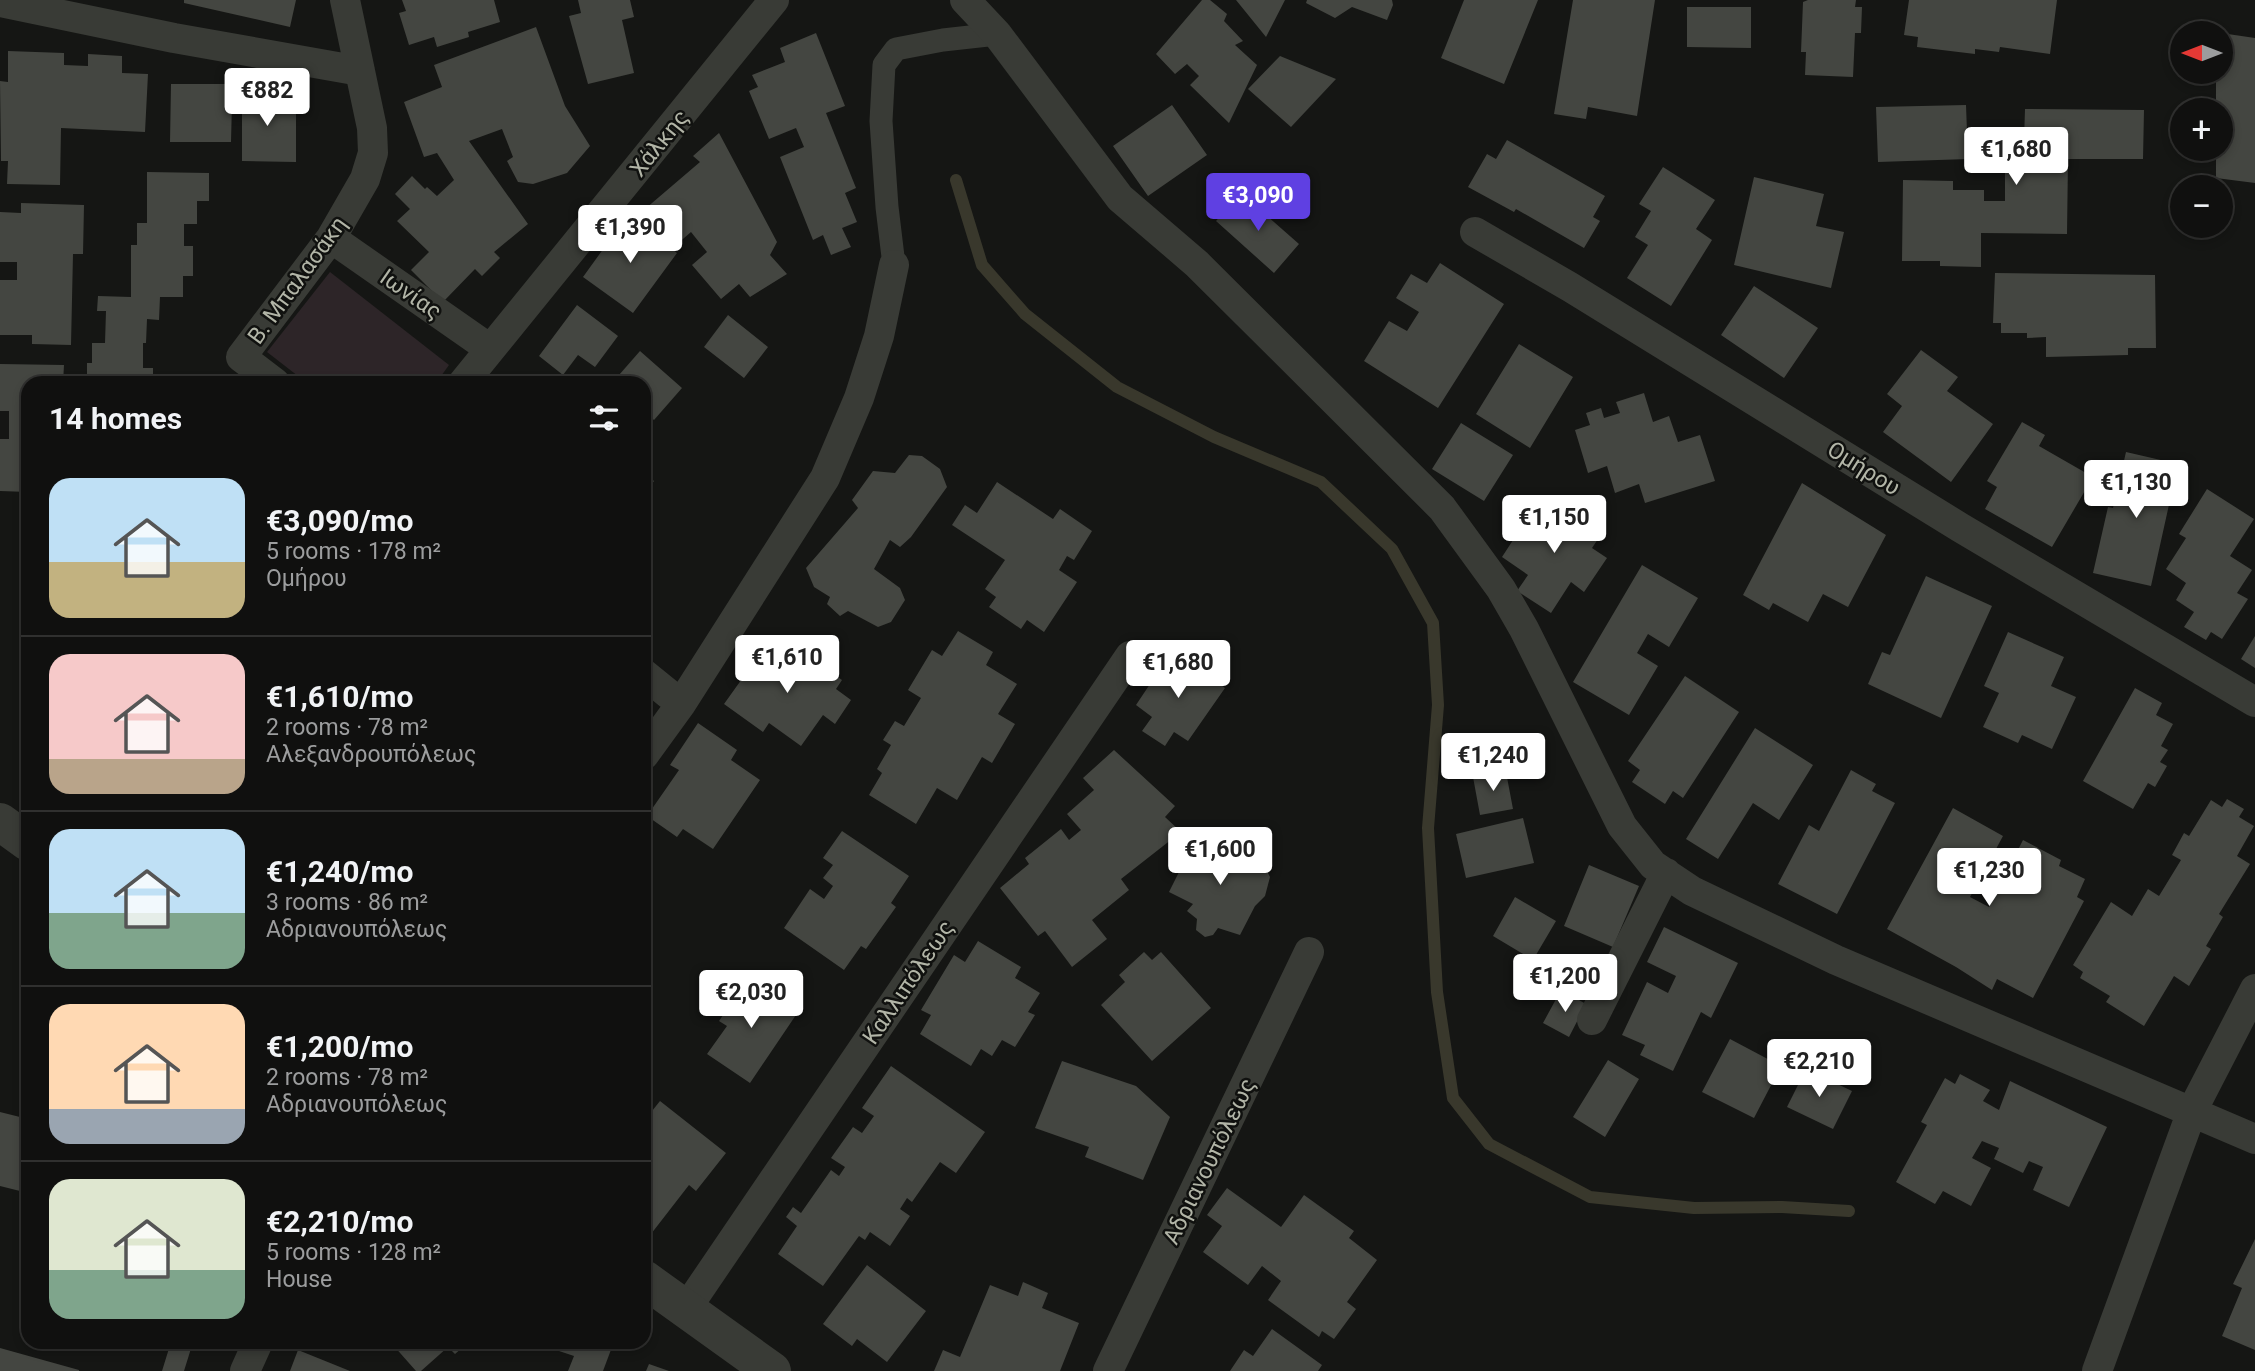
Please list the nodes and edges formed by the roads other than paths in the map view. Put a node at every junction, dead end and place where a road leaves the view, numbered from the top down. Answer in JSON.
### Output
{"nodes":[{"id":1,"x":345,"y":0,"type":"edge"},
{"id":2,"x":965,"y":0,"type":"edge"},
{"id":3,"x":0,"y":2,"type":"edge"},
{"id":4,"x":765,"y":5,"type":"edge"},
{"id":5,"x":997,"y":34,"type":"junction"},
{"id":6,"x":359,"y":71,"type":"junction"},
{"id":7,"x":1475,"y":232,"type":"dead end"},
{"id":8,"x":331,"y":238,"type":"junction"},
{"id":9,"x":894,"y":265,"type":"joint"},
{"id":10,"x":490,"y":349,"type":"junction"},
{"id":11,"x":266,"y":376,"type":"edge"},
{"id":12,"x":469,"y":376,"type":"edge"},
{"id":13,"x":1130,"y":656,"type":"dead end"},
{"id":14,"x":651,"y":680,"type":"edge"},
{"id":15,"x":2255,"y":702,"type":"edge"},
{"id":16,"x":681,"y":704,"type":"junction"},
{"id":17,"x":651,"y":745,"type":"edge"},
{"id":18,"x":0,"y":822,"type":"edge"},
{"id":19,"x":21,"y":837,"type":"edge"},
{"id":20,"x":1666,"y":873,"type":"junction"},
{"id":21,"x":1309,"y":952,"type":"dead end"},
{"id":22,"x":2255,"y":989,"type":"edge"},
{"id":23,"x":1592,"y":1020,"type":"dead end"},
{"id":24,"x":2192,"y":1111,"type":"junction"},
{"id":25,"x":2255,"y":1139,"type":"edge"},
{"id":26,"x":651,"y":1284,"type":"edge"},
{"id":27,"x":686,"y":1309,"type":"junction"},
{"id":28,"x":255,"y":1349,"type":"edge"},
{"id":29,"x":245,"y":1371,"type":"edge"},
{"id":30,"x":772,"y":1371,"type":"edge"},
{"id":31,"x":1108,"y":1371,"type":"edge"},
{"id":32,"x":2097,"y":1371,"type":"edge"}],
"edges":[{"from":1,"to":6,"type":"street","name":"Β. Μπαλασάκη"},
{"from":2,"to":5,"type":"street"},
{"from":3,"to":6,"type":"street"},
{"from":4,"to":10,"type":"street","name":"Χάλκης"},
{"from":5,"to":9,"type":"street"},
{"from":5,"to":20,"type":"street"},
{"from":6,"to":8,"type":"street","name":"Β. Μπαλασάκη"},
{"from":7,"to":15,"type":"street","name":"Ομήρου"},
{"from":8,"to":10,"type":"street","name":"Ιωνίας"},
{"from":8,"to":11,"type":"street","name":"Β. Μπαλασάκη"},
{"from":9,"to":16,"type":"street"},
{"from":10,"to":12,"type":"street","name":"Χάλκης"},
{"from":13,"to":27,"type":"street","name":"Καλλιπόλεως"},
{"from":14,"to":16,"type":"street"},
{"from":16,"to":17,"type":"street"},
{"from":18,"to":19,"type":"street"},
{"from":20,"to":23,"type":"street"},
{"from":20,"to":24,"type":"street"},
{"from":21,"to":31,"type":"street","name":"Αδριανουπόλεως"},
{"from":22,"to":24,"type":"street"},
{"from":24,"to":25,"type":"street"},
{"from":24,"to":32,"type":"street"},
{"from":26,"to":27,"type":"street"},
{"from":27,"to":30,"type":"street"},
{"from":28,"to":29,"type":"street"}]}
